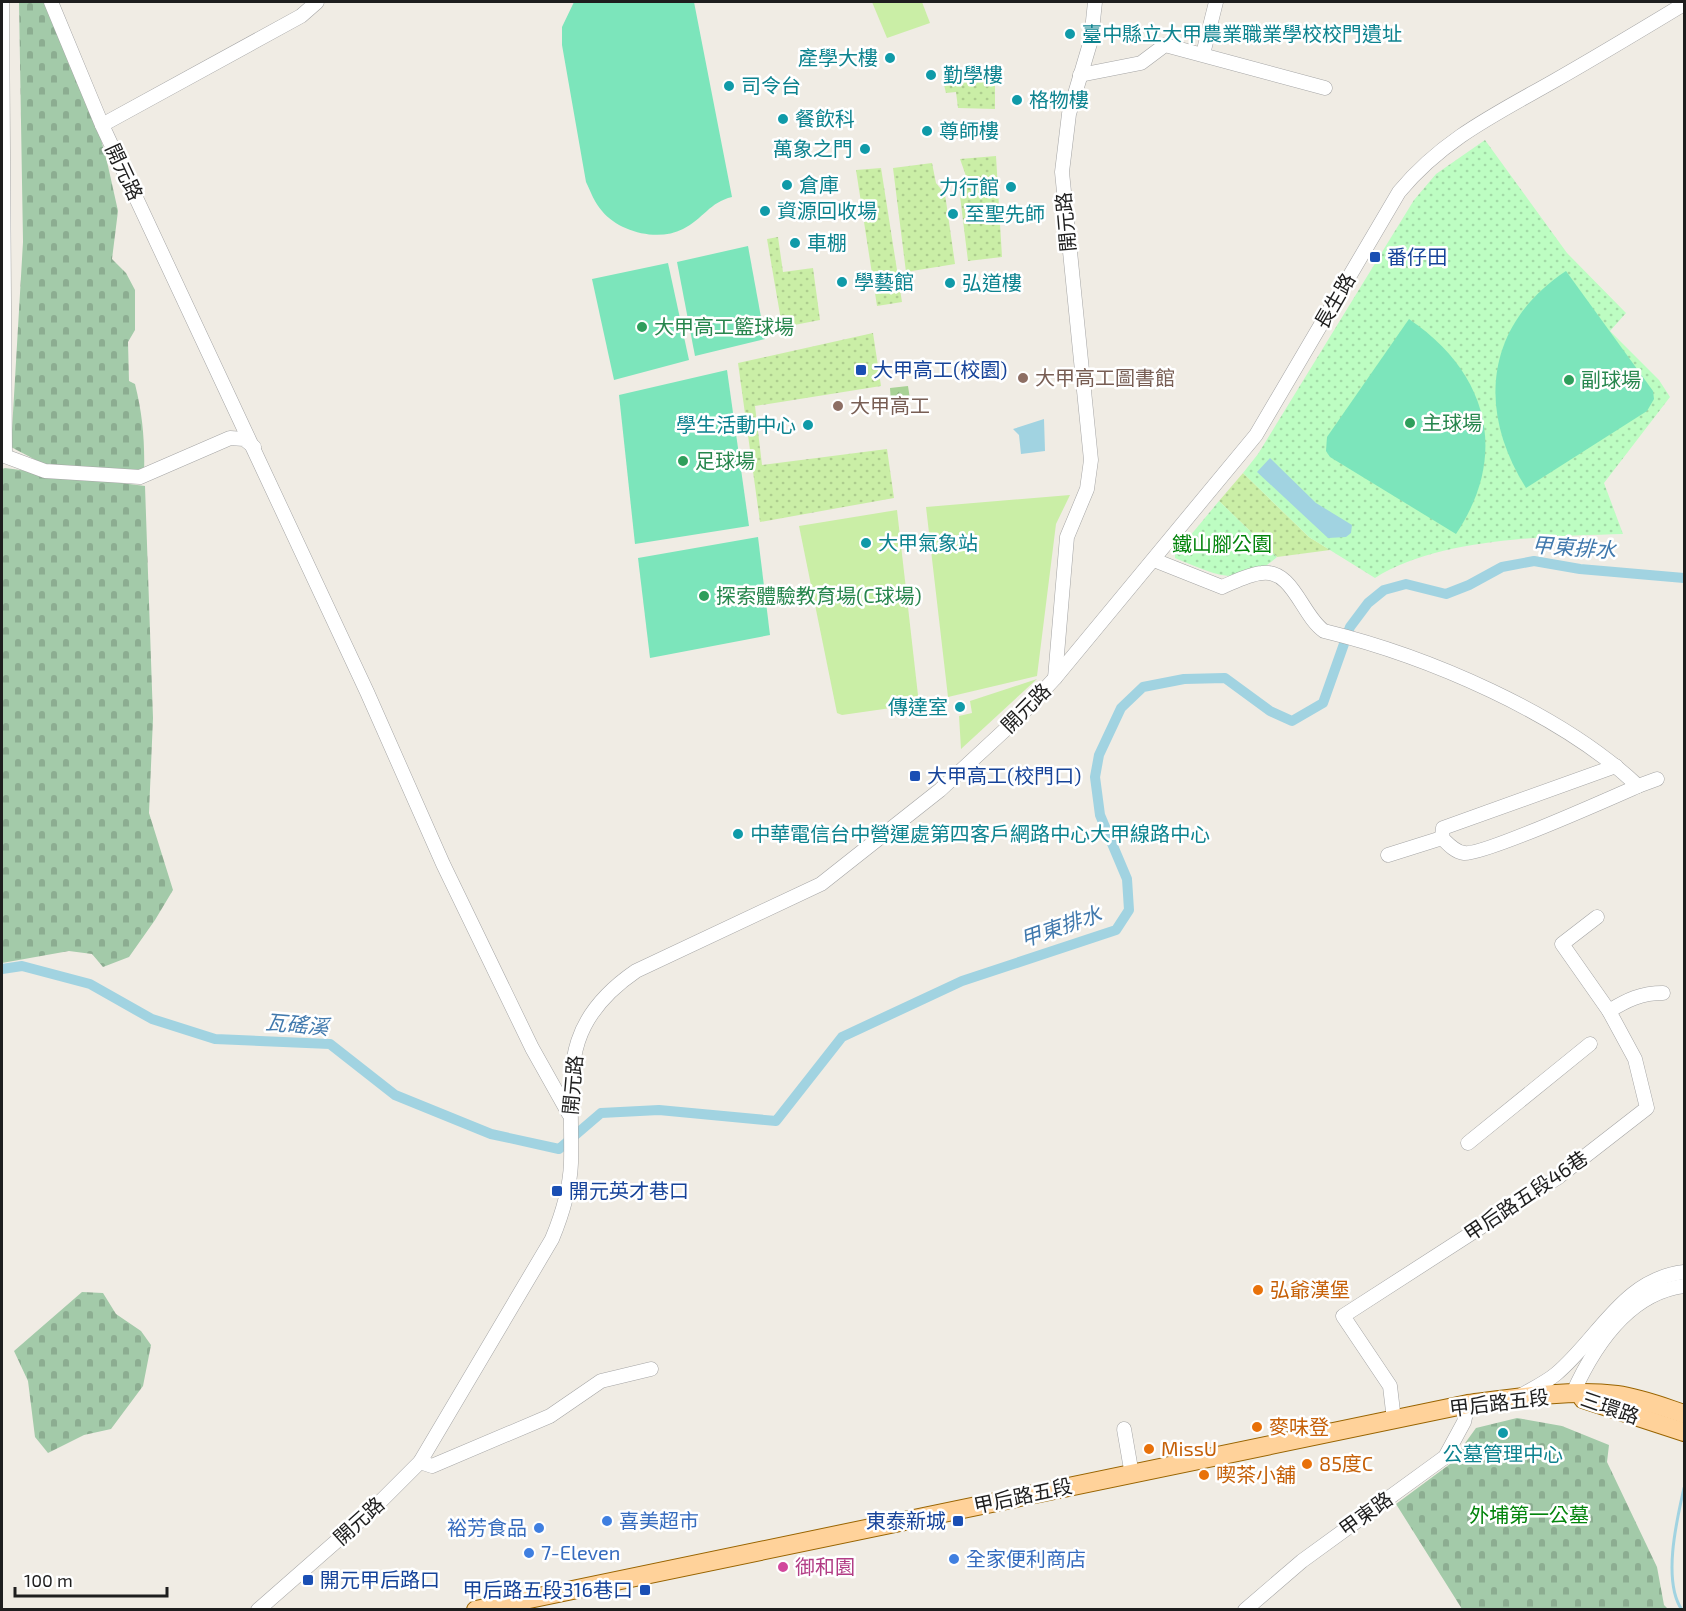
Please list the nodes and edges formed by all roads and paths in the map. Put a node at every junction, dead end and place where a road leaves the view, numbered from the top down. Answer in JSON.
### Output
{"nodes":[{"id":1,"x":2,"y":2,"type":"edge"},
{"id":2,"x":51,"y":2,"type":"edge"},
{"id":3,"x":317,"y":2,"type":"edge"},
{"id":4,"x":1095,"y":2,"type":"edge"},
{"id":5,"x":1216,"y":2,"type":"edge"},
{"id":6,"x":1684,"y":4,"type":"edge"},
{"id":7,"x":1203,"y":54,"type":"junction"},
{"id":8,"x":1080,"y":75,"type":"junction"},
{"id":9,"x":1325,"y":88,"type":"dead end"},
{"id":10,"x":102,"y":125,"type":"junction"},
{"id":11,"x":255,"y":449,"type":"junction"},
{"id":12,"x":3,"y":454,"type":"edge"},
{"id":13,"x":1154,"y":560,"type":"junction"},
{"id":14,"x":1055,"y":678,"type":"junction"},
{"id":15,"x":1616,"y":766,"type":"junction"},
{"id":16,"x":1657,"y":779,"type":"dead end"},
{"id":17,"x":1638,"y":786,"type":"junction"},
{"id":18,"x":1442,"y":838,"type":"junction"},
{"id":19,"x":1388,"y":855,"type":"dead end"},
{"id":20,"x":1597,"y":917,"type":"dead end"},
{"id":21,"x":1663,"y":993,"type":"dead end"},
{"id":22,"x":1609,"y":1011,"type":"junction"},
{"id":23,"x":1590,"y":1044,"type":"dead end"},
{"id":24,"x":543,"y":1068,"type":"junction"},
{"id":25,"x":570,"y":1074,"type":"junction"},
{"id":26,"x":569,"y":1123,"type":"junction"},
{"id":27,"x":1468,"y":1143,"type":"dead end"},
{"id":28,"x":1684,"y":1272,"type":"edge"},
{"id":29,"x":1684,"y":1286,"type":"edge"},
{"id":30,"x":1577,"y":1353,"type":"junction"},
{"id":31,"x":651,"y":1370,"type":"dead end"},
{"id":32,"x":1572,"y":1395,"type":"junction"},
{"id":33,"x":1517,"y":1397,"type":"junction"},
{"id":34,"x":1604,"y":1401,"type":"junction"},
{"id":35,"x":1468,"y":1404,"type":"junction"},
{"id":36,"x":1684,"y":1414,"type":"edge"},
{"id":37,"x":1394,"y":1420,"type":"junction"},
{"id":38,"x":1124,"y":1429,"type":"dead end"},
{"id":39,"x":1684,"y":1431,"type":"edge"},
{"id":40,"x":420,"y":1462,"type":"junction"},
{"id":41,"x":1132,"y":1475,"type":"junction"},
{"id":42,"x":258,"y":1610,"type":"edge"},
{"id":43,"x":476,"y":1610,"type":"edge"},
{"id":44,"x":1245,"y":1610,"type":"edge"}],
"edges":[{"from":1,"to":12,"type":"street"},
{"from":2,"to":10,"type":"street","name":"開元路"},
{"from":3,"to":10,"type":"street"},
{"from":4,"to":8,"type":"street","name":"開元路"},
{"from":5,"to":7,"type":"street"},
{"from":6,"to":13,"type":"street","name":"長生路"},
{"from":7,"to":8,"type":"street"},
{"from":7,"to":9,"type":"street"},
{"from":8,"to":14,"type":"street","name":"開元路"},
{"from":10,"to":11,"type":"street","name":"開元路"},
{"from":11,"to":12,"type":"street"},
{"from":11,"to":24,"type":"street","name":"開元路"},
{"from":13,"to":14,"type":"street","name":"長生路"},
{"from":13,"to":15,"type":"street"},
{"from":14,"to":25,"type":"street","name":"開元路"},
{"from":15,"to":17,"type":"street"},
{"from":15,"to":18,"type":"street"},
{"from":16,"to":17,"type":"street"},
{"from":17,"to":18,"type":"street"},
{"from":18,"to":19,"type":"street"},
{"from":20,"to":22,"type":"street","name":"甲后路五段46巷"},
{"from":21,"to":22,"type":"street"},
{"from":22,"to":37,"type":"street","name":"甲后路五段46巷"},
{"from":23,"to":27,"type":"street"},
{"from":24,"to":25,"type":"street"},
{"from":24,"to":26,"type":"street","name":"開元路"},
{"from":25,"to":26,"type":"street","name":"開元路"},
{"from":26,"to":40,"type":"street","name":"開元路"},
{"from":28,"to":30,"type":"street"},
{"from":29,"to":32,"type":"street"},
{"from":30,"to":32,"type":"street"},
{"from":30,"to":33,"type":"street"},
{"from":31,"to":40,"type":"street"},
{"from":32,"to":33,"type":"main road","name":"甲后路五段"},
{"from":32,"to":34,"type":"main road","name":"三環路"},
{"from":33,"to":35,"type":"main road","name":"甲后路五段"},
{"from":34,"to":36,"type":"main road","name":"三環路"},
{"from":34,"to":39,"type":"main road","name":"三環路"},
{"from":35,"to":37,"type":"main road","name":"甲后路五段"},
{"from":35,"to":44,"type":"street","name":"甲東路"},
{"from":37,"to":41,"type":"main road","name":"甲后路五段"},
{"from":38,"to":41,"type":"street"},
{"from":40,"to":42,"type":"street","name":"開元路"},
{"from":41,"to":43,"type":"main road","name":"甲后路五段"}]}
